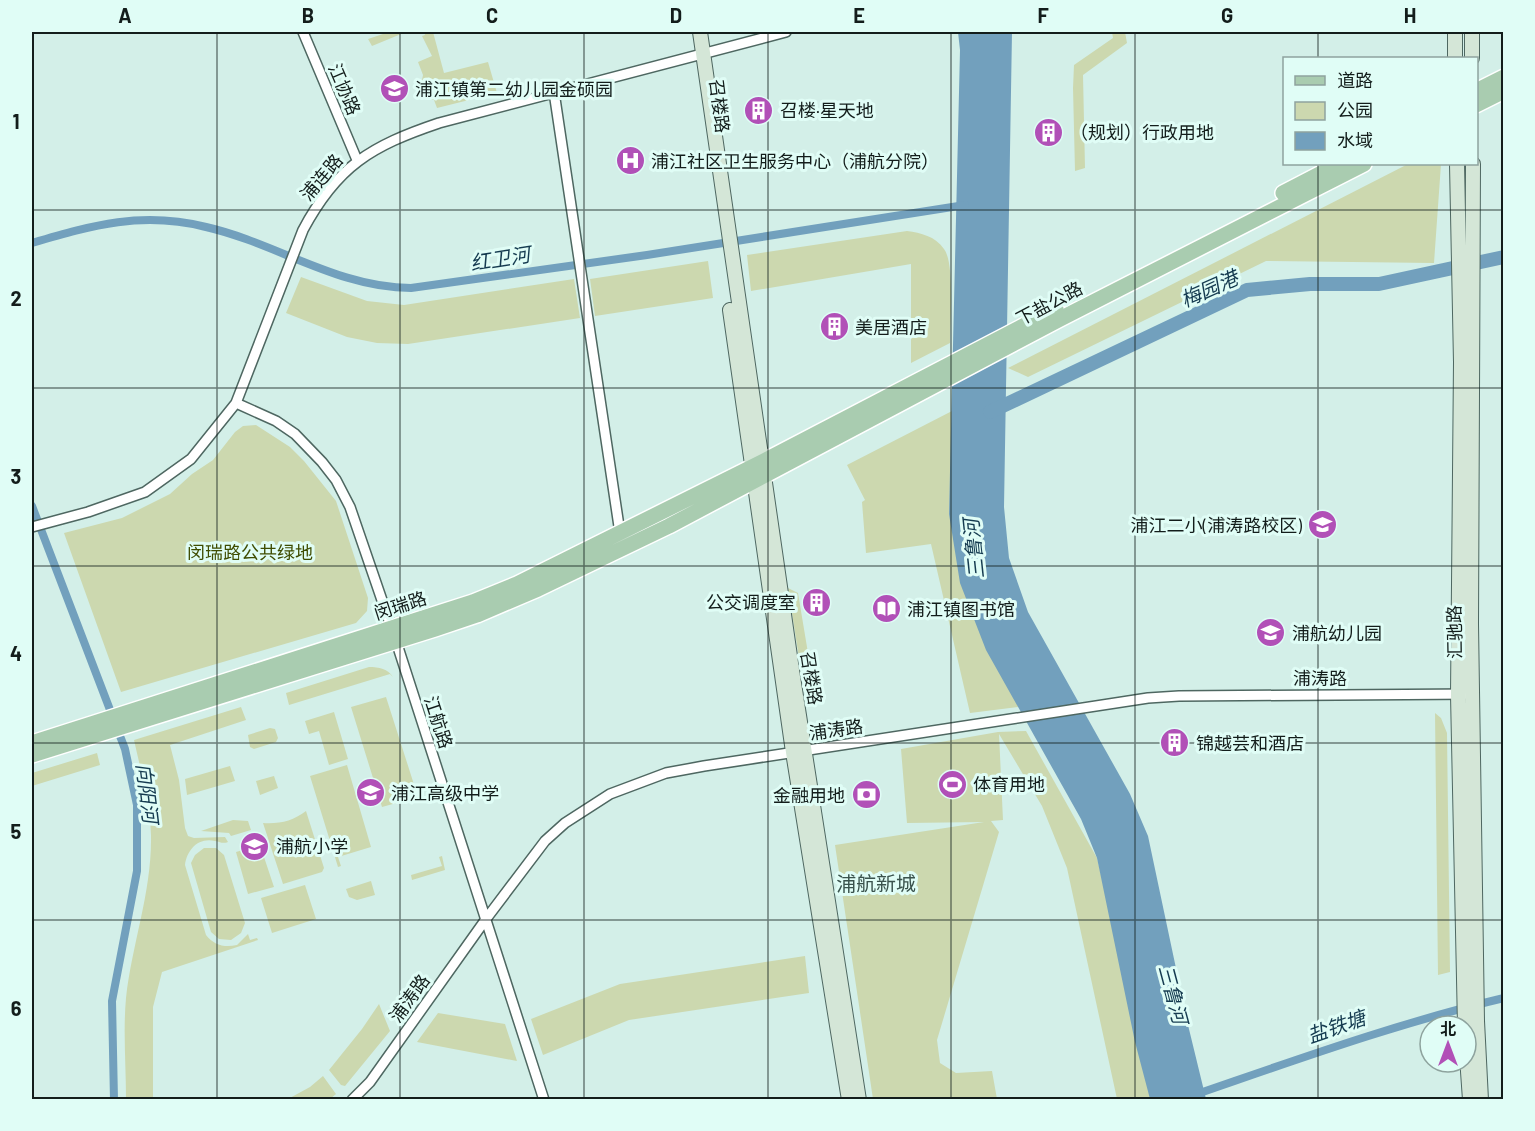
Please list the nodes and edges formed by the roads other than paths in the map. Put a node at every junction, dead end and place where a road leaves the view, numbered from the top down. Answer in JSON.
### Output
{"nodes":[{"id":1,"x":303,"y":32,"type":"edge"},
{"id":2,"x":692,"y":32,"type":"edge"},
{"id":3,"x":700,"y":32,"type":"edge"},
{"id":4,"x":786,"y":32,"type":"edge"},
{"id":5,"x":1455,"y":32,"type":"edge"},
{"id":6,"x":1472,"y":32,"type":"edge"},
{"id":7,"x":699,"y":54,"type":"junction"},
{"id":8,"x":1455,"y":57,"type":"edge"},
{"id":9,"x":1473,"y":57,"type":"edge"},
{"id":10,"x":1503,"y":77,"type":"edge"},
{"id":11,"x":1478,"y":90,"type":"edge"},
{"id":12,"x":1503,"y":91,"type":"edge"},
{"id":13,"x":554,"y":92,"type":"junction"},
{"id":14,"x":1478,"y":104,"type":"edge"},
{"id":15,"x":357,"y":160,"type":"junction"},
{"id":16,"x":1337,"y":165,"type":"edge"},
{"id":17,"x":1362,"y":165,"type":"edge"},
{"id":18,"x":1457,"y":165,"type":"edge"},
{"id":19,"x":1473,"y":165,"type":"edge"},
{"id":20,"x":1466,"y":254,"type":"junction"},
{"id":21,"x":1466,"y":275,"type":"junction"},
{"id":22,"x":1007,"y":340,"type":"junction"},
{"id":23,"x":236,"y":403,"type":"junction"},
{"id":24,"x":758,"y":471,"type":"junction"},
{"id":25,"x":32,"y":527,"type":"edge"},
{"id":26,"x":620,"y":533,"type":"junction"},
{"id":27,"x":393,"y":635,"type":"junction"},
{"id":28,"x":1473,"y":694,"type":"junction"},
{"id":29,"x":1458,"y":695,"type":"junction"},
{"id":30,"x":98,"y":728,"type":"junction"},
{"id":31,"x":32,"y":742,"type":"edge"},
{"id":32,"x":799,"y":751,"type":"junction"},
{"id":33,"x":32,"y":754,"type":"edge"},
{"id":34,"x":486,"y":919,"type":"junction"},
{"id":35,"x":1470,"y":975,"type":"junction"},
{"id":36,"x":1469,"y":1014,"type":"edge"},
{"id":37,"x":1468,"y":1074,"type":"edge"},
{"id":38,"x":1477,"y":1074,"type":"edge"},
{"id":39,"x":352,"y":1100,"type":"edge"},
{"id":40,"x":544,"y":1100,"type":"edge"},
{"id":41,"x":849,"y":1100,"type":"edge"},
{"id":42,"x":859,"y":1100,"type":"edge"},
{"id":43,"x":1470,"y":1100,"type":"edge"},
{"id":44,"x":1481,"y":1100,"type":"edge"}],
"edges":[{"from":1,"to":15,"type":"street","name":"江协路"},
{"from":2,"to":7,"type":"street","name":"召楼路"},
{"from":3,"to":7,"type":"street","name":"召楼路"},
{"from":4,"to":7,"type":"street","name":"浦连路"},
{"from":5,"to":8,"type":"street"},
{"from":6,"to":9,"type":"street"},
{"from":7,"to":13,"type":"street","name":"浦连路"},
{"from":7,"to":24,"type":"street","name":"召楼路"},
{"from":10,"to":11,"type":"main road"},
{"from":12,"to":14,"type":"main road"},
{"from":13,"to":15,"type":"street","name":"浦连路"},
{"from":13,"to":26,"type":"street"},
{"from":15,"to":23,"type":"street","name":"浦连路"},
{"from":16,"to":22,"type":"main road","name":"下盐公路"},
{"from":17,"to":22,"type":"main road","name":"下盐公路"},
{"from":18,"to":20,"type":"street","name":"汇驰路"},
{"from":19,"to":20,"type":"street","name":"汇驰路"},
{"from":20,"to":21,"type":"street","name":"汇驰路"},
{"from":21,"to":28,"type":"street","name":"汇驰路"},
{"from":21,"to":29,"type":"street","name":"汇驰路"},
{"from":22,"to":24,"type":"main road","name":"下盐公路"},
{"from":23,"to":25,"type":"street","name":"浦连路"},
{"from":23,"to":27,"type":"street","name":"江航路"},
{"from":24,"to":26,"type":"main road","name":"闵瑞路"},
{"from":24,"to":27,"type":"main road","name":"闵瑞路"},
{"from":24,"to":32,"type":"street","name":"召楼路"},
{"from":26,"to":27,"type":"main road","name":"闵瑞路"},
{"from":27,"to":30,"type":"main road","name":"闵瑞路"},
{"from":27,"to":34,"type":"street","name":"江航路"},
{"from":28,"to":29,"type":"street","name":"浦涛路"},
{"from":28,"to":35,"type":"street","name":"汇驰路"},
{"from":29,"to":32,"type":"street","name":"浦涛路"},
{"from":29,"to":35,"type":"street","name":"汇驰路"},
{"from":30,"to":31,"type":"main road","name":"闵瑞路"},
{"from":30,"to":33,"type":"main road","name":"闵瑞路"},
{"from":32,"to":34,"type":"street","name":"浦涛路"},
{"from":32,"to":41,"type":"street","name":"召楼路"},
{"from":32,"to":42,"type":"street","name":"召楼路"},
{"from":34,"to":39,"type":"street","name":"浦涛路"},
{"from":34,"to":40,"type":"street","name":"江航路"},
{"from":35,"to":36,"type":"street","name":"汇驰路"},
{"from":37,"to":43,"type":"street"},
{"from":38,"to":44,"type":"street","name":"汇驰路"}]}
